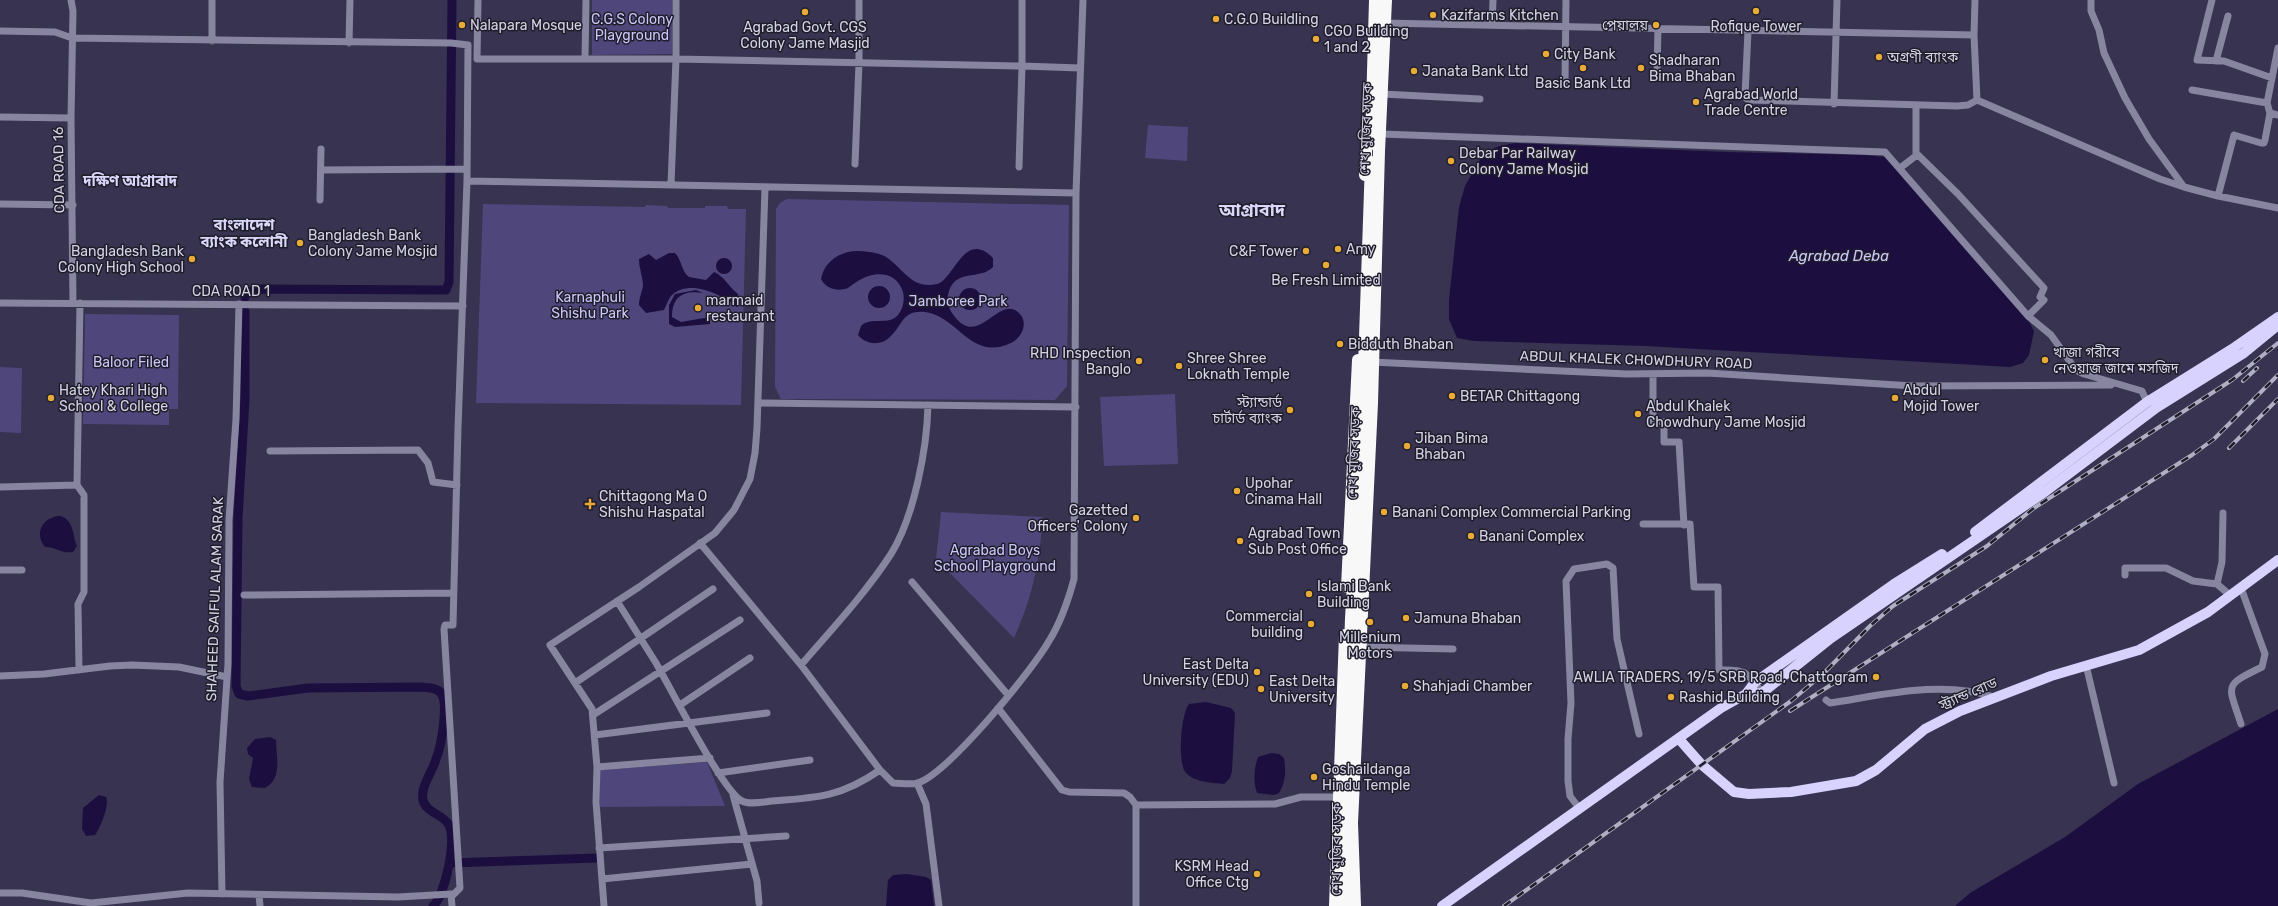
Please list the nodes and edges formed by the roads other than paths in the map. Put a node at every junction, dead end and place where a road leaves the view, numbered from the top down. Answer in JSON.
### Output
{"nodes":[{"id":1,"x":71,"y":0,"type":"edge"},
{"id":2,"x":212,"y":0,"type":"edge"},
{"id":3,"x":350,"y":0,"type":"edge"},
{"id":4,"x":473,"y":0,"type":"edge"},
{"id":5,"x":478,"y":0,"type":"edge"},
{"id":6,"x":586,"y":0,"type":"edge"},
{"id":7,"x":676,"y":0,"type":"edge"},
{"id":8,"x":859,"y":0,"type":"edge"},
{"id":9,"x":1022,"y":0,"type":"edge"},
{"id":10,"x":1083,"y":0,"type":"edge"},
{"id":11,"x":1371,"y":0,"type":"edge"},
{"id":12,"x":1375,"y":0,"type":"edge"},
{"id":13,"x":1386,"y":0,"type":"edge"},
{"id":14,"x":1492,"y":0,"type":"edge"},
{"id":15,"x":1566,"y":0,"type":"edge"},
{"id":16,"x":1837,"y":0,"type":"edge"},
{"id":17,"x":1975,"y":0,"type":"edge"},
{"id":18,"x":2090,"y":0,"type":"edge"},
{"id":19,"x":2212,"y":0,"type":"edge"},
{"id":20,"x":2228,"y":16,"type":"dead end"},
{"id":21,"x":1384,"y":23,"type":"junction"},
{"id":22,"x":1492,"y":25,"type":"junction"},
{"id":23,"x":1566,"y":26,"type":"junction"},
{"id":24,"x":1658,"y":28,"type":"junction"},
{"id":25,"x":1748,"y":31,"type":"junction"},
{"id":26,"x":0,"y":32,"type":"edge"},
{"id":27,"x":1835,"y":33,"type":"junction"},
{"id":28,"x":1974,"y":35,"type":"junction"},
{"id":29,"x":72,"y":38,"type":"junction"},
{"id":30,"x":212,"y":41,"type":"junction"},
{"id":31,"x":349,"y":43,"type":"junction"},
{"id":32,"x":466,"y":45,"type":"junction"},
{"id":33,"x":2278,"y":48,"type":"edge"},
{"id":34,"x":585,"y":59,"type":"junction"},
{"id":35,"x":676,"y":59,"type":"junction"},
{"id":36,"x":2216,"y":60,"type":"junction"},
{"id":37,"x":859,"y":64,"type":"junction"},
{"id":38,"x":1022,"y":66,"type":"junction"},
{"id":39,"x":1080,"y":68,"type":"junction"},
{"id":40,"x":2276,"y":68,"type":"edge"},
{"id":41,"x":1656,"y":74,"type":"dead end"},
{"id":42,"x":2272,"y":78,"type":"junction"},
{"id":43,"x":1565,"y":82,"type":"dead end"},
{"id":44,"x":2192,"y":90,"type":"dead end"},
{"id":45,"x":1382,"y":94,"type":"junction"},
{"id":46,"x":1480,"y":99,"type":"dead end"},
{"id":47,"x":1977,"y":100,"type":"junction"},
{"id":48,"x":2267,"y":103,"type":"junction"},
{"id":49,"x":1834,"y":104,"type":"junction"},
{"id":50,"x":1916,"y":105,"type":"junction"},
{"id":51,"x":2270,"y":113,"type":"junction"},
{"id":52,"x":2278,"y":115,"type":"edge"},
{"id":53,"x":0,"y":117,"type":"edge"},
{"id":54,"x":71,"y":118,"type":"junction"},
{"id":55,"x":1381,"y":134,"type":"junction"},
{"id":56,"x":321,"y":149,"type":"dead end"},
{"id":57,"x":1917,"y":155,"type":"junction"},
{"id":58,"x":856,"y":164,"type":"dead end"},
{"id":59,"x":1019,"y":167,"type":"dead end"},
{"id":60,"x":1900,"y":168,"type":"junction"},
{"id":61,"x":467,"y":169,"type":"junction"},
{"id":62,"x":321,"y":170,"type":"junction"},
{"id":63,"x":467,"y":181,"type":"junction"},
{"id":64,"x":671,"y":184,"type":"junction"},
{"id":65,"x":2184,"y":187,"type":"junction"},
{"id":66,"x":765,"y":188,"type":"junction"},
{"id":67,"x":1076,"y":193,"type":"junction"},
{"id":68,"x":2218,"y":196,"type":"junction"},
{"id":69,"x":320,"y":200,"type":"dead end"},
{"id":70,"x":0,"y":204,"type":"edge"},
{"id":71,"x":73,"y":205,"type":"junction"},
{"id":72,"x":2278,"y":208,"type":"edge"},
{"id":73,"x":0,"y":303,"type":"edge"},
{"id":74,"x":76,"y":303,"type":"junction"},
{"id":75,"x":239,"y":304,"type":"junction"},
{"id":76,"x":463,"y":306,"type":"junction"},
{"id":77,"x":2028,"y":316,"type":"junction"},
{"id":78,"x":2278,"y":317,"type":"edge"},
{"id":79,"x":2271,"y":328,"type":"edge"},
{"id":80,"x":1358,"y":362,"type":"junction"},
{"id":81,"x":1372,"y":362,"type":"junction"},
{"id":82,"x":1653,"y":374,"type":"junction"},
{"id":83,"x":2120,"y":385,"type":"junction"},
{"id":84,"x":2147,"y":402,"type":"junction"},
{"id":85,"x":758,"y":403,"type":"junction"},
{"id":86,"x":928,"y":405,"type":"junction"},
{"id":87,"x":1076,"y":407,"type":"junction"},
{"id":88,"x":270,"y":451,"type":"dead end"},
{"id":89,"x":77,"y":485,"type":"junction"},
{"id":90,"x":457,"y":485,"type":"junction"},
{"id":91,"x":0,"y":487,"type":"edge"},
{"id":92,"x":2223,"y":513,"type":"dead end"},
{"id":93,"x":1643,"y":524,"type":"dead end"},
{"id":94,"x":1684,"y":525,"type":"junction"},
{"id":95,"x":700,"y":543,"type":"junction"},
{"id":96,"x":2278,"y":560,"type":"edge"},
{"id":97,"x":0,"y":570,"type":"edge"},
{"id":98,"x":22,"y":570,"type":"dead end"},
{"id":99,"x":2125,"y":575,"type":"dead end"},
{"id":100,"x":912,"y":582,"type":"dead end"},
{"id":101,"x":2217,"y":584,"type":"junction"},
{"id":102,"x":2241,"y":588,"type":"junction"},
{"id":103,"x":713,"y":589,"type":"dead end"},
{"id":104,"x":453,"y":594,"type":"junction"},
{"id":105,"x":244,"y":595,"type":"dead end"},
{"id":106,"x":2231,"y":596,"type":"junction"},
{"id":107,"x":617,"y":601,"type":"junction"},
{"id":108,"x":740,"y":620,"type":"dead end"},
{"id":109,"x":641,"y":639,"type":"junction"},
{"id":110,"x":1359,"y":647,"type":"junction"},
{"id":111,"x":1453,"y":649,"type":"dead end"},
{"id":112,"x":750,"y":658,"type":"dead end"},
{"id":113,"x":801,"y":665,"type":"junction"},
{"id":114,"x":2086,"y":665,"type":"junction"},
{"id":115,"x":79,"y":670,"type":"junction"},
{"id":116,"x":661,"y":672,"type":"junction"},
{"id":117,"x":0,"y":676,"type":"edge"},
{"id":118,"x":227,"y":677,"type":"junction"},
{"id":119,"x":1754,"y":682,"type":"junction"},
{"id":120,"x":575,"y":683,"type":"junction"},
{"id":121,"x":1762,"y":693,"type":"junction"},
{"id":122,"x":1746,"y":694,"type":"junction"},
{"id":123,"x":1008,"y":695,"type":"junction"},
{"id":124,"x":1994,"y":697,"type":"junction"},
{"id":125,"x":1826,"y":700,"type":"dead end"},
{"id":126,"x":680,"y":705,"type":"junction"},
{"id":127,"x":998,"y":708,"type":"junction"},
{"id":128,"x":767,"y":713,"type":"dead end"},
{"id":129,"x":594,"y":715,"type":"junction"},
{"id":130,"x":690,"y":723,"type":"junction"},
{"id":131,"x":2241,"y":724,"type":"dead end"},
{"id":132,"x":1639,"y":734,"type":"dead end"},
{"id":133,"x":594,"y":735,"type":"junction"},
{"id":134,"x":1679,"y":738,"type":"junction"},
{"id":135,"x":710,"y":758,"type":"junction"},
{"id":136,"x":810,"y":760,"type":"dead end"},
{"id":137,"x":597,"y":767,"type":"junction"},
{"id":138,"x":880,"y":770,"type":"junction"},
{"id":139,"x":718,"y":773,"type":"junction"},
{"id":140,"x":918,"y":783,"type":"junction"},
{"id":141,"x":2114,"y":783,"type":"dead end"},
{"id":142,"x":733,"y":795,"type":"junction"},
{"id":143,"x":1338,"y":797,"type":"junction"},
{"id":144,"x":1136,"y":805,"type":"junction"},
{"id":145,"x":1579,"y":808,"type":"junction"},
{"id":146,"x":786,"y":836,"type":"dead end"},
{"id":147,"x":745,"y":839,"type":"junction"},
{"id":148,"x":599,"y":848,"type":"junction"},
{"id":149,"x":752,"y":864,"type":"junction"},
{"id":150,"x":602,"y":879,"type":"junction"},
{"id":151,"x":0,"y":893,"type":"edge"},
{"id":152,"x":222,"y":894,"type":"junction"},
{"id":153,"x":451,"y":895,"type":"junction"},
{"id":154,"x":259,"y":900,"type":"edge"},
{"id":155,"x":759,"y":903,"type":"dead end"},
{"id":156,"x":452,"y":906,"type":"edge"},
{"id":157,"x":604,"y":906,"type":"edge"},
{"id":158,"x":939,"y":906,"type":"edge"},
{"id":159,"x":1136,"y":906,"type":"edge"},
{"id":160,"x":1334,"y":906,"type":"edge"},
{"id":161,"x":1345,"y":906,"type":"edge"},
{"id":162,"x":1351,"y":906,"type":"edge"},
{"id":163,"x":1356,"y":906,"type":"edge"},
{"id":164,"x":1442,"y":906,"type":"edge"}],
"edges":[{"from":1,"to":29,"type":"street","name":"CDA ROAD 16"},
{"from":2,"to":30,"type":"street"},
{"from":3,"to":31,"type":"street"},
{"from":4,"to":32,"type":"street"},
{"from":5,"to":34,"type":"street"},
{"from":6,"to":34,"type":"street"},
{"from":7,"to":35,"type":"street"},
{"from":8,"to":37,"type":"street"},
{"from":9,"to":38,"type":"street"},
{"from":10,"to":39,"type":"street"},
{"from":11,"to":80,"type":"highway","name":"শেখ মুজিব সড়ক"},
{"from":12,"to":161,"type":"highway","bridge":true},
{"from":13,"to":21,"type":"highway","name":"শেখ মুজিব সড়ক"},
{"from":13,"to":163,"type":"highway","bridge":true},
{"from":14,"to":22,"type":"street"},
{"from":15,"to":23,"type":"street"},
{"from":16,"to":27,"type":"street"},
{"from":17,"to":28,"type":"street"},
{"from":18,"to":65,"type":"street"},
{"from":19,"to":36,"type":"street"},
{"from":20,"to":36,"type":"street"},
{"from":21,"to":22,"type":"street"},
{"from":21,"to":45,"type":"highway","name":"শেখ মুজিব সড়ক"},
{"from":22,"to":23,"type":"street"},
{"from":23,"to":24,"type":"street"},
{"from":23,"to":43,"type":"street"},
{"from":24,"to":25,"type":"street"},
{"from":24,"to":41,"type":"street"},
{"from":25,"to":27,"type":"street"},
{"from":25,"to":49,"type":"street"},
{"from":26,"to":29,"type":"street"},
{"from":27,"to":28,"type":"street"},
{"from":27,"to":49,"type":"street"},
{"from":28,"to":47,"type":"street"},
{"from":29,"to":30,"type":"street"},
{"from":29,"to":54,"type":"street","name":"CDA ROAD 16"},
{"from":30,"to":31,"type":"street"},
{"from":31,"to":32,"type":"street"},
{"from":32,"to":61,"type":"street"},
{"from":33,"to":40,"type":"street"},
{"from":34,"to":35,"type":"street"},
{"from":35,"to":37,"type":"street"},
{"from":35,"to":64,"type":"street"},
{"from":36,"to":42,"type":"street"},
{"from":37,"to":38,"type":"street"},
{"from":37,"to":58,"type":"street"},
{"from":38,"to":39,"type":"street"},
{"from":38,"to":59,"type":"street"},
{"from":39,"to":67,"type":"street"},
{"from":40,"to":42,"type":"street"},
{"from":42,"to":48,"type":"street"},
{"from":44,"to":48,"type":"street"},
{"from":45,"to":46,"type":"street"},
{"from":45,"to":55,"type":"highway","name":"শেখ মুজিব সড়ক"},
{"from":47,"to":50,"type":"street"},
{"from":47,"to":65,"type":"street"},
{"from":48,"to":51,"type":"street"},
{"from":49,"to":50,"type":"street"},
{"from":50,"to":57,"type":"street"},
{"from":51,"to":52,"type":"street"},
{"from":51,"to":68,"type":"street"},
{"from":53,"to":54,"type":"street"},
{"from":54,"to":71,"type":"street","name":"CDA ROAD 16"},
{"from":55,"to":60,"type":"street"},
{"from":55,"to":81,"type":"highway","name":"শেখ মুজিব সড়ক"},
{"from":56,"to":62,"type":"street"},
{"from":57,"to":60,"type":"street"},
{"from":57,"to":77,"type":"street"},
{"from":60,"to":77,"type":"street"},
{"from":61,"to":62,"type":"street"},
{"from":61,"to":63,"type":"street"},
{"from":62,"to":69,"type":"street"},
{"from":63,"to":64,"type":"street"},
{"from":63,"to":76,"type":"street"},
{"from":64,"to":66,"type":"street"},
{"from":65,"to":68,"type":"street"},
{"from":66,"to":67,"type":"street"},
{"from":66,"to":85,"type":"street"},
{"from":67,"to":87,"type":"street"},
{"from":68,"to":72,"type":"street"},
{"from":70,"to":71,"type":"street"},
{"from":71,"to":74,"type":"street","name":"CDA ROAD 16"},
{"from":73,"to":74,"type":"street","name":"CDA ROAD 1"},
{"from":74,"to":75,"type":"street","name":"CDA ROAD 1"},
{"from":74,"to":89,"type":"street","name":"CDA ROAD 16"},
{"from":75,"to":76,"type":"street","name":"CDA ROAD 1"},
{"from":75,"to":118,"type":"street","name":"SHAHEED SAIFUL ALAM SARAK"},
{"from":76,"to":90,"type":"street"},
{"from":77,"to":83,"type":"street"},
{"from":78,"to":79,"type":"main road"},
{"from":79,"to":84,"type":"main road"},
{"from":79,"to":121,"type":"main road"},
{"from":80,"to":81,"type":"street","name":"ABDUL KHALEK CHOWDHURY ROAD"},
{"from":80,"to":143,"type":"highway","name":"শেখ মুজিব সড়ক"},
{"from":81,"to":82,"type":"street","name":"ABDUL KHALEK CHOWDHURY ROAD"},
{"from":81,"to":110,"type":"highway","name":"শেখ মুজিব সড়ক"},
{"from":82,"to":83,"type":"street","name":"ABDUL KHALEK CHOWDHURY ROAD"},
{"from":82,"to":94,"type":"street"},
{"from":83,"to":84,"type":"street"},
{"from":84,"to":119,"type":"main road"},
{"from":85,"to":86,"type":"street"},
{"from":85,"to":95,"type":"street"},
{"from":86,"to":87,"type":"street"},
{"from":86,"to":113,"type":"street"},
{"from":87,"to":123,"type":"street"},
{"from":88,"to":90,"type":"street"},
{"from":89,"to":91,"type":"street"},
{"from":89,"to":115,"type":"street"},
{"from":90,"to":104,"type":"street"},
{"from":92,"to":101,"type":"street"},
{"from":93,"to":94,"type":"street"},
{"from":94,"to":119,"type":"street"},
{"from":95,"to":107,"type":"street"},
{"from":95,"to":113,"type":"street"},
{"from":96,"to":102,"type":"main road","name":"স্ট্র্যান্ড রোড"},
{"from":97,"to":98,"type":"street"},
{"from":99,"to":101,"type":"street"},
{"from":100,"to":123,"type":"street"},
{"from":101,"to":106,"type":"street"},
{"from":102,"to":106,"type":"main road","name":"স্ট্র্যান্ড রোড"},
{"from":102,"to":131,"type":"street"},
{"from":103,"to":109,"type":"street"},
{"from":104,"to":105,"type":"street"},
{"from":104,"to":153,"type":"street"},
{"from":106,"to":114,"type":"main road","name":"স্ট্র্যান্ড রোড"},
{"from":107,"to":109,"type":"street"},
{"from":107,"to":120,"type":"street"},
{"from":108,"to":116,"type":"street"},
{"from":109,"to":116,"type":"street"},
{"from":109,"to":120,"type":"street"},
{"from":110,"to":111,"type":"street"},
{"from":110,"to":162,"type":"highway","name":"শেখ মুজিব সড়ক"},
{"from":112,"to":126,"type":"street"},
{"from":113,"to":138,"type":"street"},
{"from":114,"to":124,"type":"main road","name":"স্ট্র্যান্ড রোড"},
{"from":114,"to":141,"type":"street"},
{"from":115,"to":117,"type":"street"},
{"from":115,"to":118,"type":"street"},
{"from":116,"to":126,"type":"street"},
{"from":116,"to":129,"type":"street"},
{"from":118,"to":152,"type":"street","name":"SHAHEED SAIFUL ALAM SARAK"},
{"from":119,"to":121,"type":"street"},
{"from":119,"to":122,"type":"main road"},
{"from":120,"to":129,"type":"street"},
{"from":121,"to":122,"type":"main road"},
{"from":122,"to":134,"type":"main road"},
{"from":123,"to":127,"type":"street"},
{"from":124,"to":125,"type":"street"},
{"from":124,"to":134,"type":"main road","name":"স্ট্র্যান্ড রোড"},
{"from":126,"to":130,"type":"street"},
{"from":127,"to":140,"type":"street"},
{"from":127,"to":144,"type":"street"},
{"from":128,"to":130,"type":"street"},
{"from":129,"to":133,"type":"street"},
{"from":130,"to":133,"type":"street"},
{"from":130,"to":135,"type":"street"},
{"from":132,"to":145,"type":"street"},
{"from":133,"to":137,"type":"street"},
{"from":134,"to":145,"type":"main road"},
{"from":135,"to":137,"type":"street"},
{"from":135,"to":139,"type":"street"},
{"from":136,"to":139,"type":"street"},
{"from":137,"to":148,"type":"street"},
{"from":138,"to":140,"type":"street"},
{"from":138,"to":142,"type":"street"},
{"from":139,"to":142,"type":"street"},
{"from":140,"to":158,"type":"street"},
{"from":142,"to":147,"type":"street"},
{"from":143,"to":144,"type":"street"},
{"from":143,"to":160,"type":"highway","name":"শেখ মুজিব সড়ক"},
{"from":144,"to":159,"type":"street"},
{"from":145,"to":164,"type":"main road"},
{"from":146,"to":147,"type":"street"},
{"from":147,"to":148,"type":"street"},
{"from":147,"to":149,"type":"street"},
{"from":148,"to":150,"type":"street"},
{"from":149,"to":150,"type":"street"},
{"from":149,"to":155,"type":"street"},
{"from":150,"to":157,"type":"street"},
{"from":151,"to":152,"type":"street"},
{"from":152,"to":154,"type":"street"},
{"from":153,"to":154,"type":"street"},
{"from":153,"to":156,"type":"street"}]}
